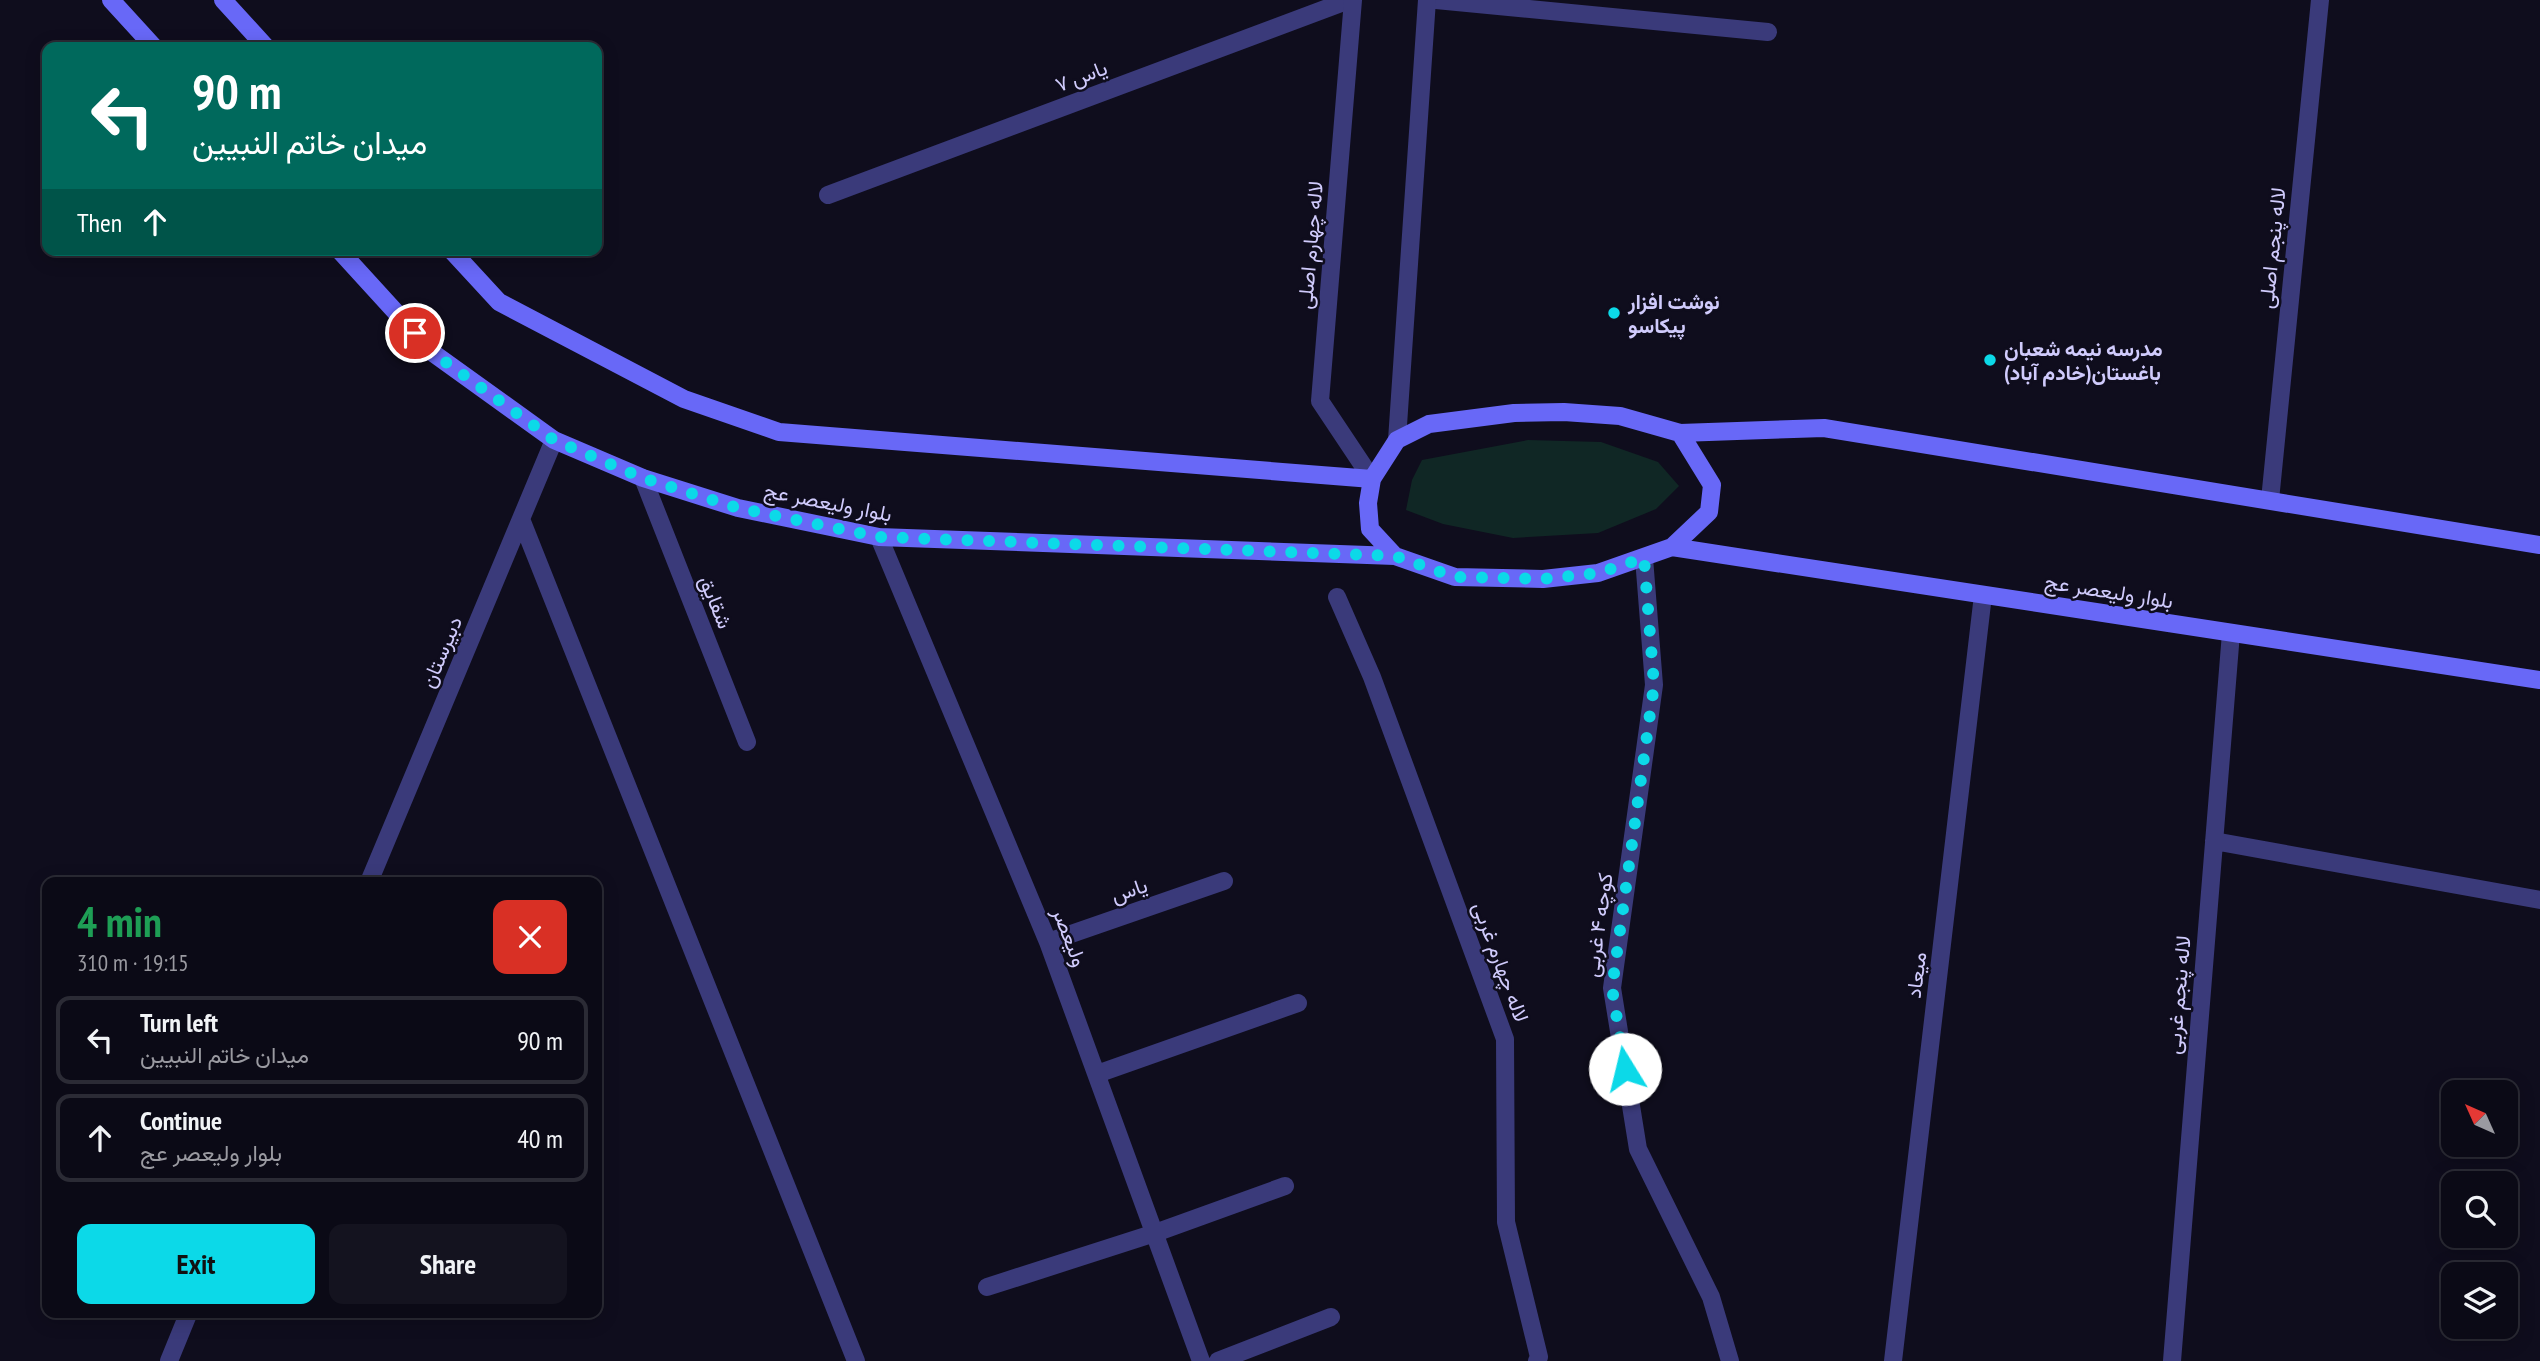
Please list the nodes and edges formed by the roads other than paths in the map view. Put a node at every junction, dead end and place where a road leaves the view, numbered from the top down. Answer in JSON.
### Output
{"nodes":[{"id":1,"x":111,"y":0,"type":"edge"},
{"id":2,"x":223,"y":0,"type":"edge"},
{"id":3,"x":1351,"y":0,"type":"edge"},
{"id":4,"x":1427,"y":0,"type":"edge"},
{"id":5,"x":1436,"y":0,"type":"edge"},
{"id":6,"x":2320,"y":0,"type":"edge"},
{"id":7,"x":1768,"y":32,"type":"dead end"},
{"id":8,"x":149,"y":42,"type":"edge"},
{"id":9,"x":261,"y":42,"type":"edge"},
{"id":10,"x":828,"y":195,"type":"dead end"},
{"id":11,"x":344,"y":256,"type":"edge"},
{"id":12,"x":457,"y":256,"type":"edge"},
{"id":13,"x":1680,"y":432,"type":"junction"},
{"id":14,"x":554,"y":440,"type":"junction"},
{"id":15,"x":1397,"y":440,"type":"junction"},
{"id":16,"x":643,"y":478,"type":"junction"},
{"id":17,"x":1372,"y":479,"type":"junction"},
{"id":18,"x":2270,"y":500,"type":"junction"},
{"id":19,"x":522,"y":519,"type":"junction"},
{"id":20,"x":879,"y":537,"type":"junction"},
{"id":21,"x":2540,"y":545,"type":"edge"},
{"id":22,"x":1672,"y":547,"type":"junction"},
{"id":23,"x":1395,"y":556,"type":"junction"},
{"id":24,"x":1644,"y":558,"type":"junction"},
{"id":25,"x":1983,"y":595,"type":"junction"},
{"id":26,"x":1337,"y":597,"type":"dead end"},
{"id":27,"x":2231,"y":633,"type":"junction"},
{"id":28,"x":2540,"y":680,"type":"edge"},
{"id":29,"x":747,"y":742,"type":"dead end"},
{"id":30,"x":2214,"y":841,"type":"junction"},
{"id":31,"x":371,"y":877,"type":"edge"},
{"id":32,"x":1224,"y":881,"type":"dead end"},
{"id":33,"x":2540,"y":900,"type":"edge"},
{"id":34,"x":1048,"y":942,"type":"junction"},
{"id":35,"x":1298,"y":1003,"type":"dead end"},
{"id":36,"x":1097,"y":1074,"type":"junction"},
{"id":37,"x":1285,"y":1186,"type":"dead end"},
{"id":38,"x":1155,"y":1233,"type":"junction"},
{"id":39,"x":987,"y":1287,"type":"dead end"},
{"id":40,"x":1331,"y":1317,"type":"dead end"},
{"id":41,"x":187,"y":1318,"type":"edge"},
{"id":42,"x":169,"y":1361,"type":"edge"},
{"id":43,"x":856,"y":1361,"type":"edge"},
{"id":44,"x":1201,"y":1361,"type":"edge"},
{"id":45,"x":1218,"y":1361,"type":"edge"},
{"id":46,"x":1537,"y":1361,"type":"edge"},
{"id":47,"x":1730,"y":1361,"type":"edge"},
{"id":48,"x":1893,"y":1361,"type":"edge"},
{"id":49,"x":2172,"y":1361,"type":"edge"}],
"edges":[{"from":1,"to":8,"type":"main road"},
{"from":2,"to":9,"type":"main road"},
{"from":3,"to":10,"type":"street","name":"یاس ۷"},
{"from":3,"to":17,"type":"street","name":"لاله چهارم اصلی"},
{"from":4,"to":15,"type":"street"},
{"from":5,"to":7,"type":"street"},
{"from":6,"to":18,"type":"street","name":"لاله پنجم اصلی"},
{"from":11,"to":14,"type":"main road","name":"بلوار ولیعصر عج"},
{"from":12,"to":17,"type":"main road"},
{"from":13,"to":15,"type":"main road"},
{"from":13,"to":18,"type":"main road"},
{"from":13,"to":22,"type":"main road"},
{"from":14,"to":16,"type":"main road","name":"بلوار ولیعصر عج"},
{"from":14,"to":19,"type":"street","name":"دبیرستان"},
{"from":15,"to":17,"type":"main road"},
{"from":16,"to":20,"type":"main road","name":"بلوار ولیعصر عج"},
{"from":16,"to":29,"type":"street","name":"شقایق"},
{"from":17,"to":23,"type":"main road"},
{"from":18,"to":21,"type":"main road"},
{"from":19,"to":31,"type":"street","name":"دبیرستان"},
{"from":19,"to":43,"type":"street"},
{"from":20,"to":23,"type":"main road","name":"بلوار ولیعصر عج"},
{"from":20,"to":34,"type":"street","name":"ولیعصر"},
{"from":22,"to":24,"type":"main road"},
{"from":22,"to":25,"type":"main road","name":"بلوار ولیعصر عج"},
{"from":23,"to":24,"type":"main road"},
{"from":24,"to":47,"type":"street","name":"کوچه ۴ غربی"},
{"from":25,"to":27,"type":"main road","name":"بلوار ولیعصر عج"},
{"from":25,"to":48,"type":"street","name":"میعاد"},
{"from":26,"to":46,"type":"street","name":"لاله چهارم غربی"},
{"from":27,"to":28,"type":"main road","name":"بلوار ولیعصر عج"},
{"from":27,"to":30,"type":"street","name":"لاله پنجم غربی"},
{"from":30,"to":33,"type":"street"},
{"from":30,"to":49,"type":"street","name":"لاله پنجم غربی"},
{"from":32,"to":34,"type":"street","name":"یاس"},
{"from":34,"to":36,"type":"street","name":"ولیعصر"},
{"from":35,"to":36,"type":"street"},
{"from":36,"to":38,"type":"street","name":"ولیعصر"},
{"from":37,"to":38,"type":"street"},
{"from":38,"to":39,"type":"street"},
{"from":38,"to":44,"type":"street","name":"ولیعصر"},
{"from":40,"to":45,"type":"street"},
{"from":41,"to":42,"type":"street"}]}
